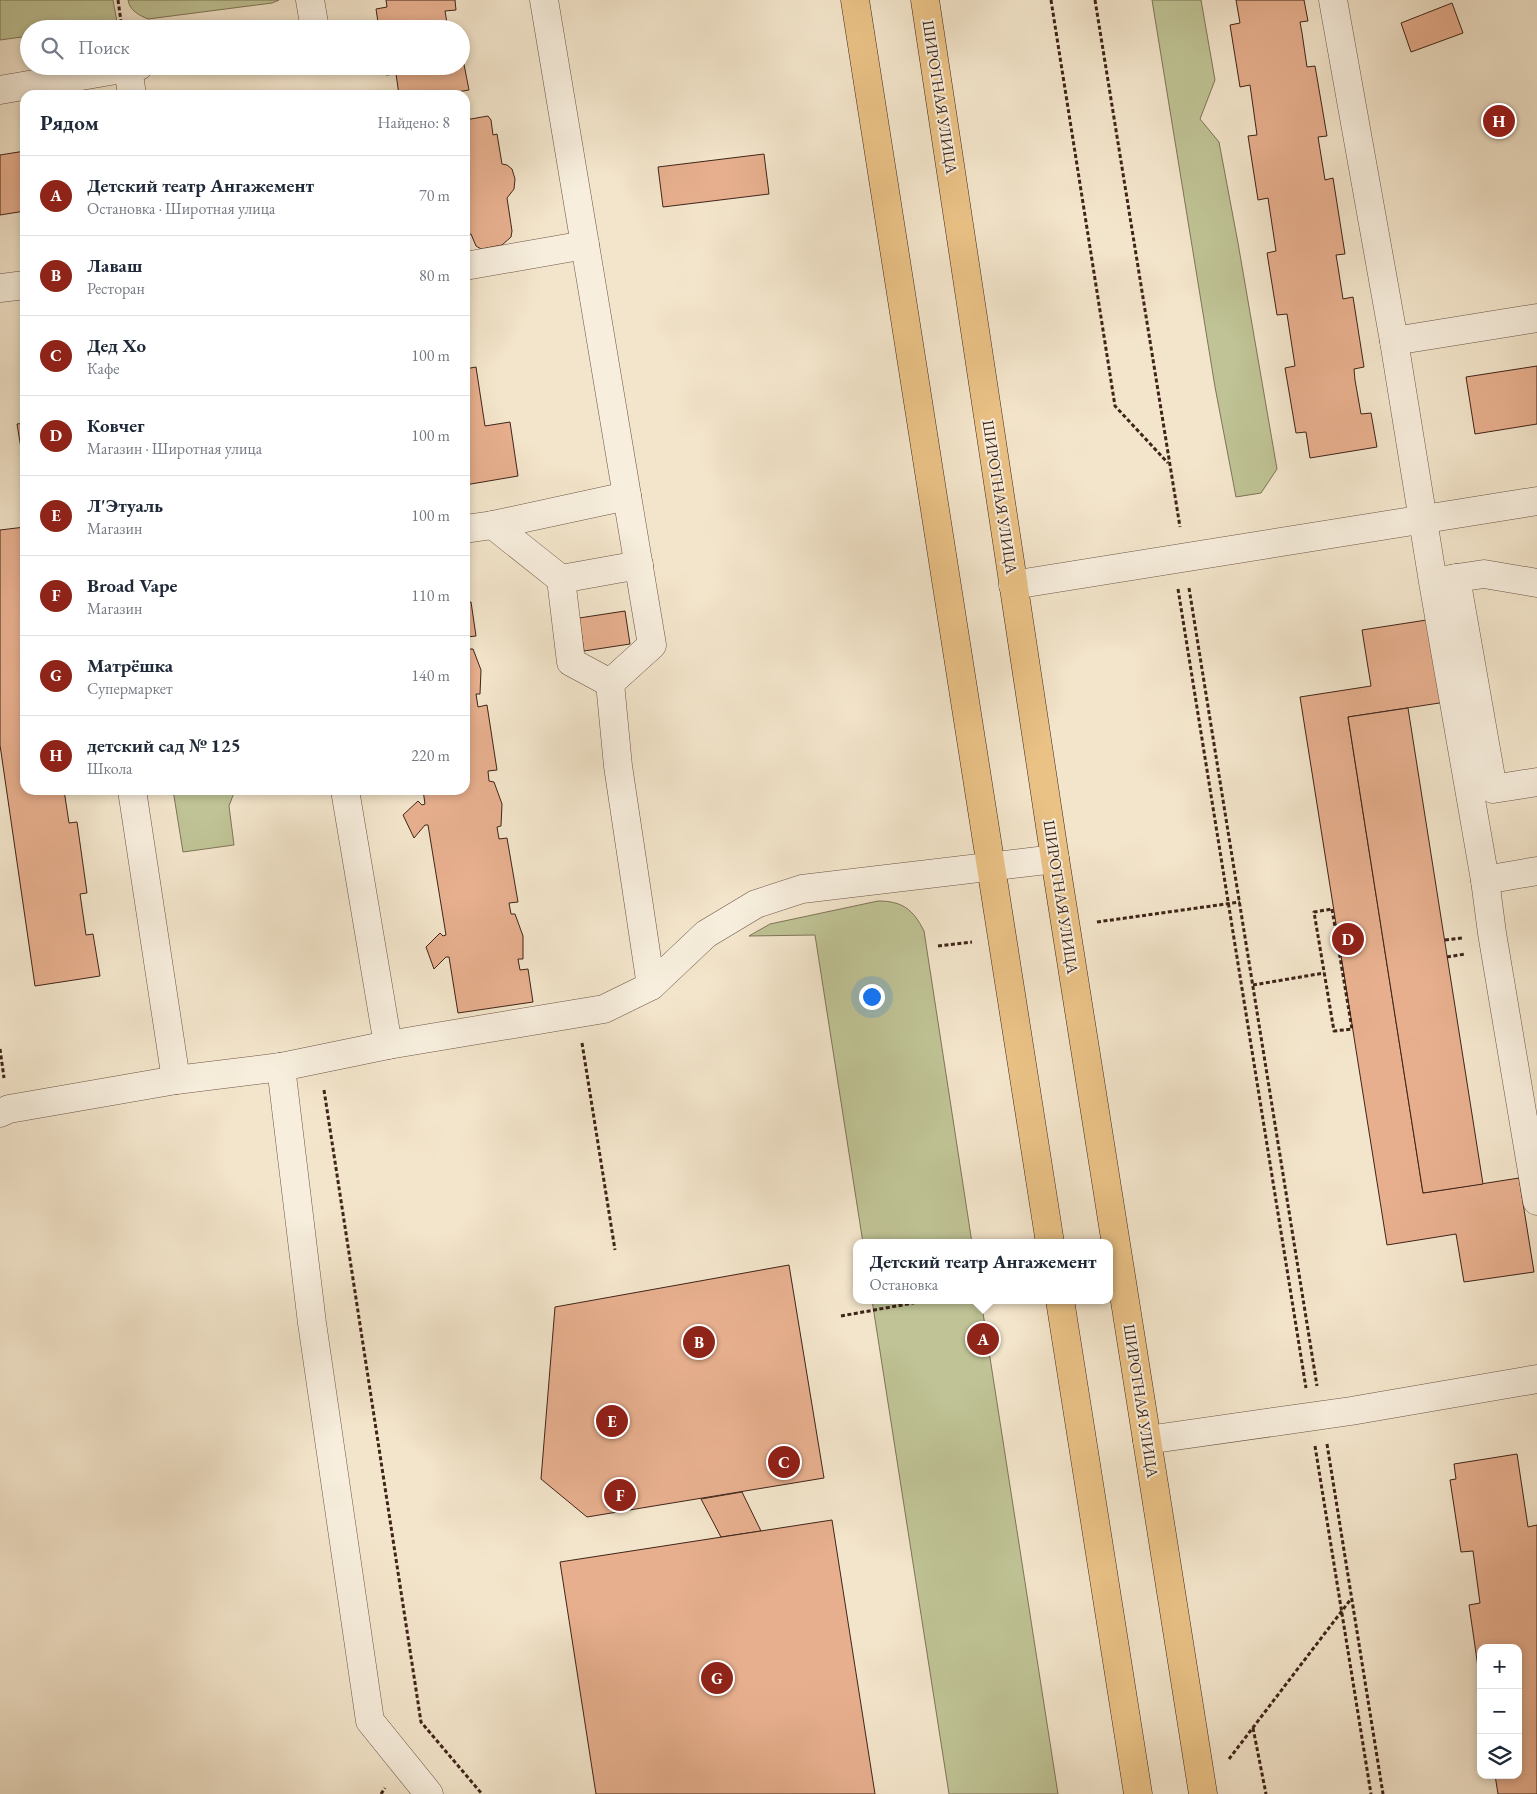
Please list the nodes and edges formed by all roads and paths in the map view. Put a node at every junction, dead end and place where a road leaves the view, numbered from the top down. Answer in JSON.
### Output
{"nodes":[{"id":1,"x":118,"y":0,"type":"edge"},
{"id":2,"x":310,"y":0,"type":"edge"},
{"id":3,"x":544,"y":0,"type":"edge"},
{"id":4,"x":855,"y":0,"type":"edge"},
{"id":5,"x":925,"y":0,"type":"edge"},
{"id":6,"x":1051,"y":0,"type":"edge"},
{"id":7,"x":1095,"y":0,"type":"edge"},
{"id":8,"x":1333,"y":0,"type":"edge"},
{"id":9,"x":121,"y":20,"type":"edge"},
{"id":10,"x":313,"y":20,"type":"edge"},
{"id":11,"x":87,"y":75,"type":"edge"},
{"id":12,"x":133,"y":75,"type":"edge"},
{"id":13,"x":0,"y":90,"type":"edge"},
{"id":14,"x":132,"y":90,"type":"edge"},
{"id":15,"x":585,"y":245,"type":"junction"},
{"id":16,"x":470,"y":265,"type":"edge"},
{"id":17,"x":20,"y":286,"type":"edge"},
{"id":18,"x":0,"y":288,"type":"edge"},
{"id":19,"x":1537,"y":318,"type":"edge"},
{"id":20,"x":1394,"y":341,"type":"junction"},
{"id":21,"x":1170,"y":464,"type":"junction"},
{"id":22,"x":627,"y":496,"type":"junction"},
{"id":23,"x":1537,"y":501,"type":"edge"},
{"id":24,"x":1423,"y":518,"type":"junction"},
{"id":25,"x":493,"y":525,"type":"junction"},
{"id":26,"x":470,"y":529,"type":"edge"},
{"id":27,"x":1179,"y":558,"type":"junction"},
{"id":28,"x":639,"y":565,"type":"junction"},
{"id":29,"x":561,"y":579,"type":"junction"},
{"id":30,"x":1444,"y":580,"type":"junction"},
{"id":31,"x":1537,"y":583,"type":"edge"},
{"id":32,"x":1013,"y":585,"type":"junction"},
{"id":33,"x":610,"y":683,"type":"junction"},
{"id":34,"x":1537,"y":782,"type":"edge"},
{"id":35,"x":133,"y":795,"type":"edge"},
{"id":36,"x":346,"y":795,"type":"edge"},
{"id":37,"x":1055,"y":859,"type":"junction"},
{"id":38,"x":991,"y":867,"type":"junction"},
{"id":39,"x":1537,"y":871,"type":"edge"},
{"id":40,"x":1485,"y":880,"type":"junction"},
{"id":41,"x":1240,"y":902,"type":"junction"},
{"id":42,"x":1230,"y":903,"type":"junction"},
{"id":43,"x":1089,"y":923,"type":"dead end"},
{"id":44,"x":1462,"y":938,"type":"dead end"},
{"id":45,"x":1445,"y":940,"type":"dead end"},
{"id":46,"x":1465,"y":954,"type":"dead end"},
{"id":47,"x":1447,"y":957,"type":"dead end"},
{"id":48,"x":1324,"y":973,"type":"junction"},
{"id":49,"x":1253,"y":985,"type":"junction"},
{"id":50,"x":650,"y":986,"type":"junction"},
{"id":51,"x":576,"y":1013,"type":"junction"},
{"id":52,"x":388,"y":1045,"type":"junction"},
{"id":53,"x":320,"y":1059,"type":"junction"},
{"id":54,"x":280,"y":1067,"type":"junction"},
{"id":55,"x":176,"y":1080,"type":"junction"},
{"id":56,"x":0,"y":1113,"type":"edge"},
{"id":57,"x":1537,"y":1201,"type":"edge"},
{"id":58,"x":1049,"y":1239,"type":"edge"},
{"id":59,"x":615,"y":1250,"type":"dead end"},
{"id":60,"x":909,"y":1304,"type":"edge"},
{"id":61,"x":1061,"y":1304,"type":"edge"},
{"id":62,"x":841,"y":1316,"type":"dead end"},
{"id":63,"x":1537,"y":1379,"type":"edge"},
{"id":64,"x":1316,"y":1415,"type":"junction"},
{"id":65,"x":1147,"y":1440,"type":"junction"},
{"id":66,"x":1352,"y":1598,"type":"junction"},
{"id":67,"x":1341,"y":1611,"type":"junction"},
{"id":68,"x":1252,"y":1728,"type":"junction"},
{"id":69,"x":429,"y":1794,"type":"edge"},
{"id":70,"x":482,"y":1794,"type":"edge"},
{"id":71,"x":1138,"y":1794,"type":"edge"},
{"id":72,"x":1203,"y":1794,"type":"edge"},
{"id":73,"x":1266,"y":1794,"type":"edge"},
{"id":74,"x":1371,"y":1794,"type":"edge"},
{"id":75,"x":1383,"y":1794,"type":"edge"}],
"edges":[{"from":1,"to":9,"type":"path"},
{"from":2,"to":10,"type":"street"},
{"from":3,"to":15,"type":"street"},
{"from":4,"to":38,"type":"main road"},
{"from":5,"to":32,"type":"main road","name":"ШИРОТНАЯ УЛИЦА"},
{"from":6,"to":21,"type":"path"},
{"from":7,"to":21,"type":"path"},
{"from":8,"to":20,"type":"street"},
{"from":11,"to":13,"type":"street"},
{"from":12,"to":14,"type":"street"},
{"from":15,"to":16,"type":"street"},
{"from":15,"to":22,"type":"street"},
{"from":17,"to":18,"type":"street"},
{"from":19,"to":20,"type":"street"},
{"from":20,"to":24,"type":"street"},
{"from":21,"to":27,"type":"path"},
{"from":22,"to":25,"type":"street"},
{"from":22,"to":28,"type":"street"},
{"from":23,"to":24,"type":"street"},
{"from":24,"to":27,"type":"street"},
{"from":24,"to":30,"type":"street"},
{"from":25,"to":26,"type":"street"},
{"from":25,"to":29,"type":"street"},
{"from":27,"to":32,"type":"street"},
{"from":27,"to":41,"type":"path"},
{"from":27,"to":42,"type":"path"},
{"from":28,"to":29,"type":"street"},
{"from":28,"to":33,"type":"street"},
{"from":29,"to":33,"type":"street"},
{"from":30,"to":31,"type":"street"},
{"from":30,"to":34,"type":"street"},
{"from":30,"to":40,"type":"street"},
{"from":32,"to":37,"type":"main road","name":"ШИРОТНАЯ УЛИЦА"},
{"from":33,"to":50,"type":"street"},
{"from":35,"to":55,"type":"street"},
{"from":36,"to":52,"type":"street"},
{"from":37,"to":38,"type":"street"},
{"from":37,"to":65,"type":"main road","name":"ШИРОТНАЯ УЛИЦА"},
{"from":38,"to":50,"type":"street"},
{"from":38,"to":58,"type":"main road"},
{"from":39,"to":40,"type":"street"},
{"from":40,"to":57,"type":"street"},
{"from":41,"to":42,"type":"path"},
{"from":41,"to":49,"type":"path"},
{"from":42,"to":43,"type":"path"},
{"from":42,"to":64,"type":"path"},
{"from":44,"to":45,"type":"path"},
{"from":46,"to":47,"type":"path"},
{"from":48,"to":48,"type":"path"},
{"from":48,"to":49,"type":"path"},
{"from":49,"to":64,"type":"path"},
{"from":50,"to":51,"type":"street"},
{"from":51,"to":52,"type":"street"},
{"from":51,"to":59,"type":"path"},
{"from":52,"to":53,"type":"street"},
{"from":53,"to":54,"type":"street"},
{"from":53,"to":70,"type":"path"},
{"from":54,"to":55,"type":"street"},
{"from":54,"to":69,"type":"street"},
{"from":55,"to":56,"type":"street"},
{"from":60,"to":62,"type":"path"},
{"from":61,"to":71,"type":"main road"},
{"from":63,"to":64,"type":"street"},
{"from":64,"to":65,"type":"street"},
{"from":64,"to":66,"type":"path"},
{"from":64,"to":67,"type":"path"},
{"from":65,"to":72,"type":"main road","name":"ШИРОТНАЯ УЛИЦА"},
{"from":66,"to":67,"type":"path"},
{"from":66,"to":75,"type":"path"},
{"from":67,"to":68,"type":"path"},
{"from":67,"to":74,"type":"path"},
{"from":68,"to":72,"type":"path"},
{"from":68,"to":73,"type":"path"}]}
